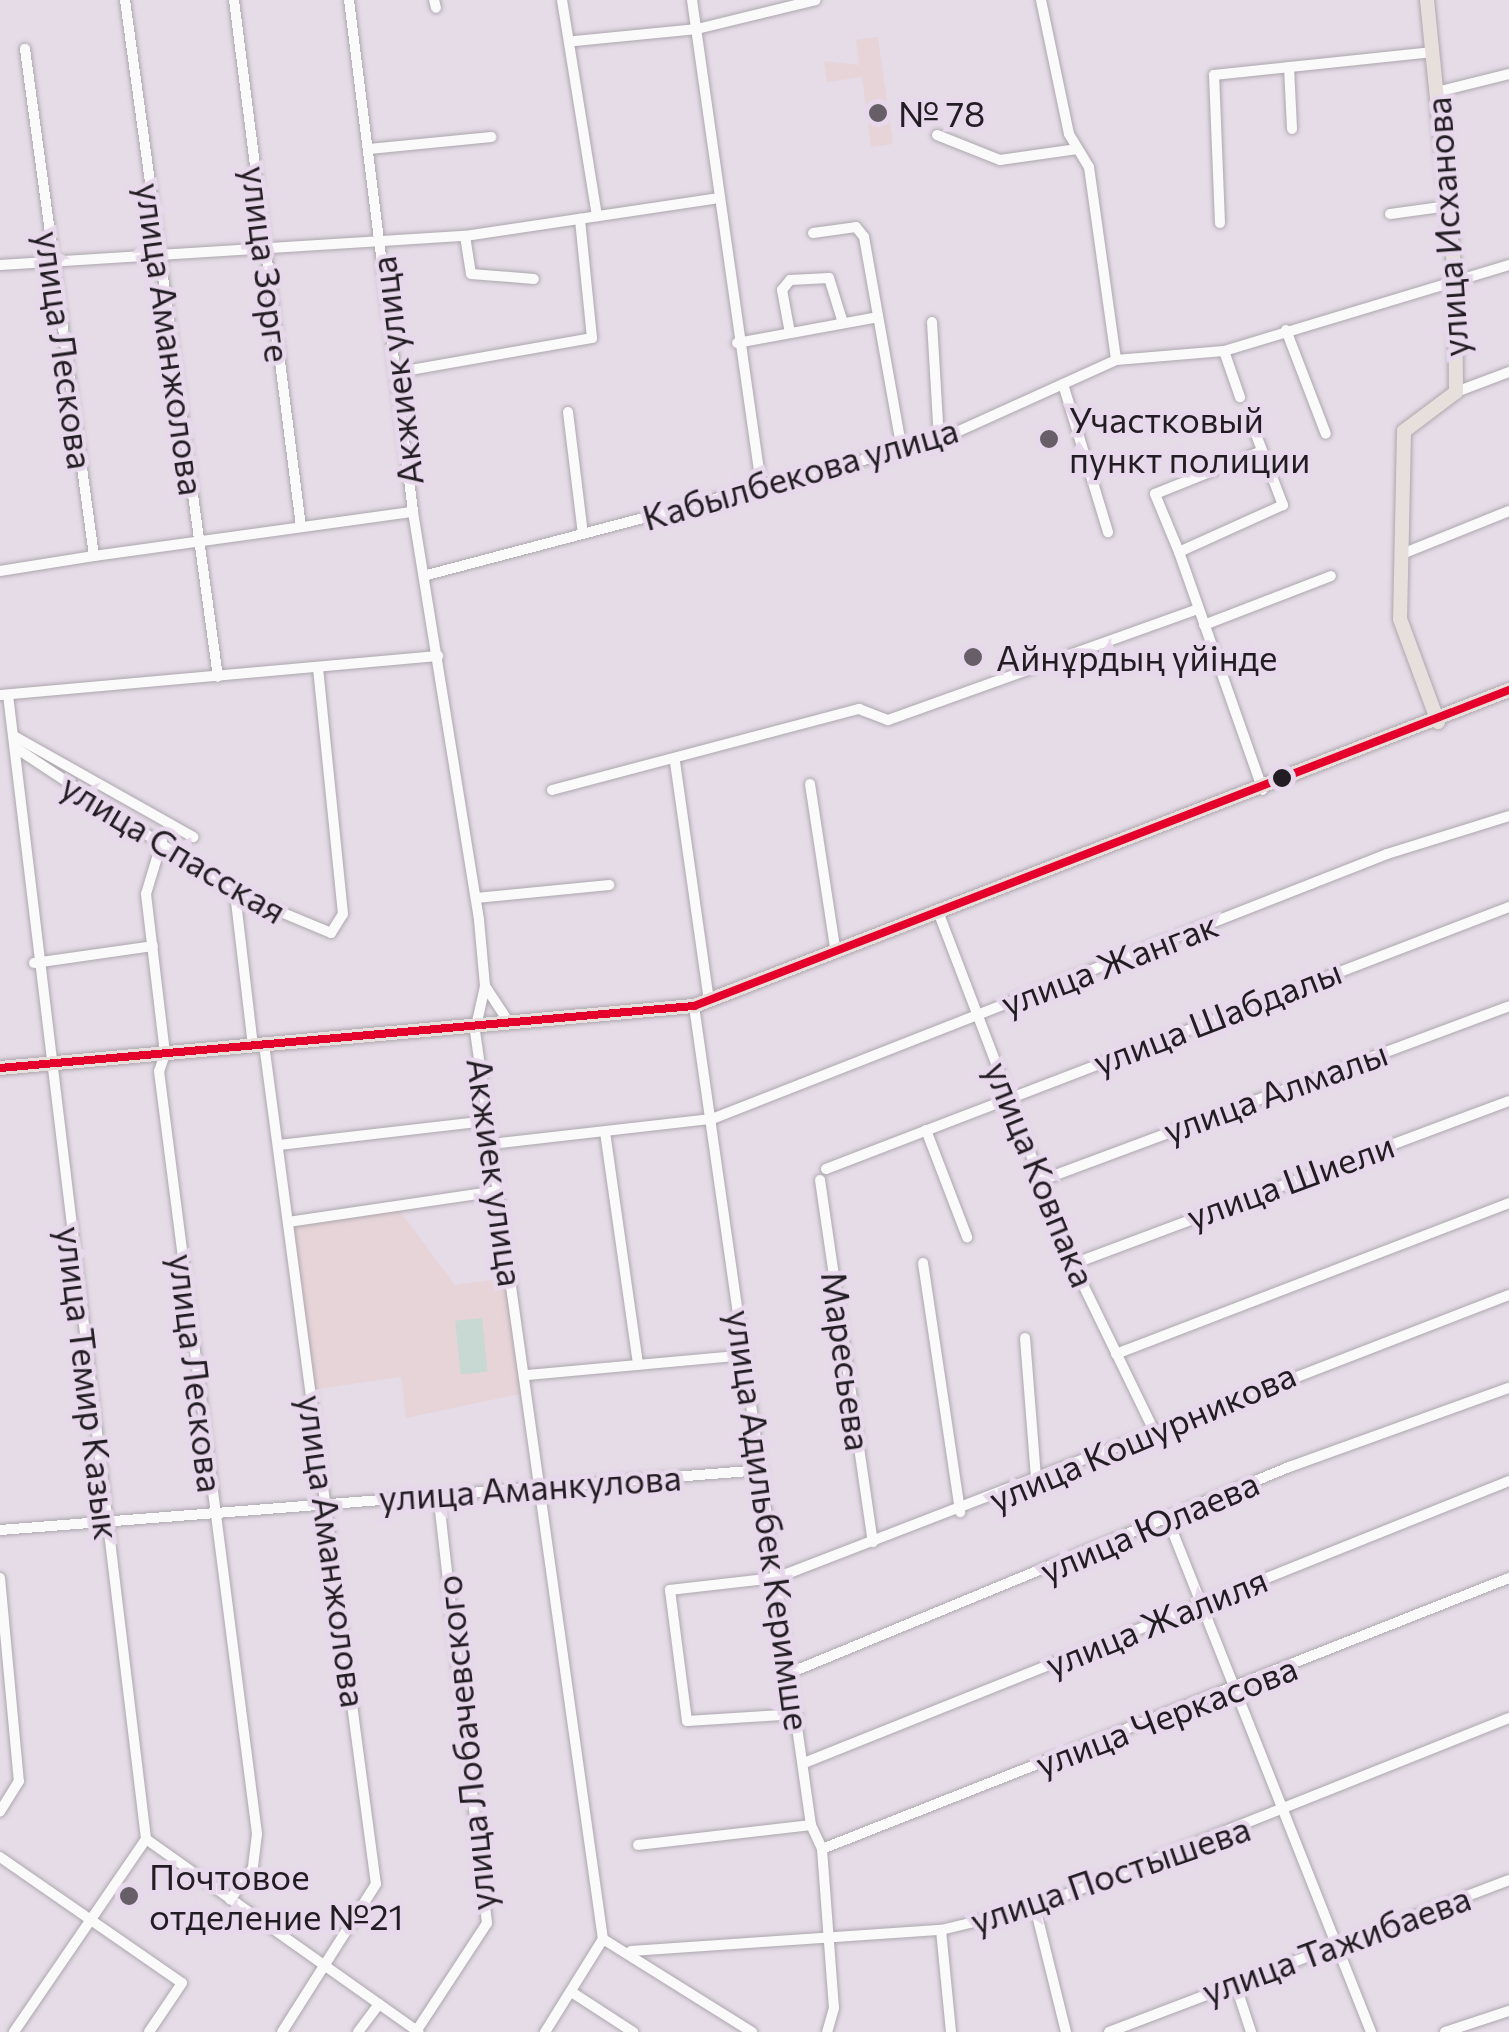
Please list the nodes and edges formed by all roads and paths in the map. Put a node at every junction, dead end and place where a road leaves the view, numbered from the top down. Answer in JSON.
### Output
{"nodes":[{"id":1,"x":125,"y":0,"type":"edge"},
{"id":2,"x":234,"y":0,"type":"edge"},
{"id":3,"x":349,"y":0,"type":"edge"},
{"id":4,"x":562,"y":0,"type":"edge"},
{"id":5,"x":692,"y":0,"type":"edge"},
{"id":6,"x":816,"y":0,"type":"edge"},
{"id":7,"x":1041,"y":0,"type":"edge"},
{"id":8,"x":1427,"y":0,"type":"edge"},
{"id":9,"x":697,"y":29,"type":"junction"},
{"id":10,"x":575,"y":41,"type":"junction"},
{"id":11,"x":25,"y":49,"type":"dead end"},
{"id":12,"x":1433,"y":52,"type":"junction"},
{"id":13,"x":1289,"y":67,"type":"junction"},
{"id":14,"x":1509,"y":74,"type":"edge"},
{"id":15,"x":1437,"y":92,"type":"junction"},
{"id":16,"x":1292,"y":129,"type":"dead end"},
{"id":17,"x":937,"y":134,"type":"dead end"},
{"id":18,"x":491,"y":137,"type":"dead end"},
{"id":19,"x":1077,"y":148,"type":"junction"},
{"id":20,"x":369,"y":149,"type":"junction"},
{"id":21,"x":714,"y":199,"type":"junction"},
{"id":22,"x":1448,"y":206,"type":"junction"},
{"id":23,"x":1390,"y":214,"type":"dead end"},
{"id":24,"x":597,"y":216,"type":"junction"},
{"id":25,"x":580,"y":219,"type":"junction"},
{"id":26,"x":1220,"y":223,"type":"dead end"},
{"id":27,"x":813,"y":233,"type":"dead end"},
{"id":28,"x":465,"y":236,"type":"junction"},
{"id":29,"x":380,"y":240,"type":"junction"},
{"id":30,"x":264,"y":247,"type":"junction"},
{"id":31,"x":159,"y":257,"type":"junction"},
{"id":32,"x":53,"y":262,"type":"junction"},
{"id":33,"x":0,"y":265,"type":"edge"},
{"id":34,"x":1509,"y":265,"type":"edge"},
{"id":35,"x":1455,"y":275,"type":"junction"},
{"id":36,"x":534,"y":279,"type":"dead end"},
{"id":37,"x":878,"y":316,"type":"junction"},
{"id":38,"x":932,"y":322,"type":"dead end"},
{"id":39,"x":842,"y":323,"type":"junction"},
{"id":40,"x":1286,"y":330,"type":"junction"},
{"id":41,"x":790,"y":333,"type":"junction"},
{"id":42,"x":738,"y":343,"type":"junction"},
{"id":43,"x":1224,"y":351,"type":"junction"},
{"id":44,"x":1116,"y":360,"type":"junction"},
{"id":45,"x":399,"y":372,"type":"junction"},
{"id":46,"x":1509,"y":372,"type":"edge"},
{"id":47,"x":1063,"y":384,"type":"junction"},
{"id":48,"x":1456,"y":392,"type":"junction"},
{"id":49,"x":1240,"y":397,"type":"dead end"},
{"id":50,"x":568,"y":412,"type":"dead end"},
{"id":51,"x":1252,"y":424,"type":"dead end"},
{"id":52,"x":1326,"y":434,"type":"dead end"},
{"id":53,"x":939,"y":440,"type":"junction"},
{"id":54,"x":902,"y":450,"type":"junction"},
{"id":55,"x":1262,"y":451,"type":"junction"},
{"id":56,"x":762,"y":487,"type":"junction"},
{"id":57,"x":1509,"y":511,"type":"edge"},
{"id":58,"x":413,"y":512,"type":"junction"},
{"id":59,"x":301,"y":527,"type":"junction"},
{"id":60,"x":1108,"y":532,"type":"dead end"},
{"id":61,"x":583,"y":534,"type":"junction"},
{"id":62,"x":198,"y":542,"type":"junction"},
{"id":63,"x":1179,"y":552,"type":"junction"},
{"id":64,"x":1402,"y":554,"type":"junction"},
{"id":65,"x":94,"y":556,"type":"junction"},
{"id":66,"x":0,"y":570,"type":"edge"},
{"id":67,"x":426,"y":575,"type":"junction"},
{"id":68,"x":1331,"y":576,"type":"dead end"},
{"id":69,"x":1198,"y":609,"type":"junction"},
{"id":70,"x":1204,"y":625,"type":"junction"},
{"id":71,"x":438,"y":656,"type":"junction"},
{"id":72,"x":318,"y":668,"type":"junction"},
{"id":73,"x":218,"y":677,"type":"junction"},
{"id":74,"x":1509,"y":690,"type":"edge"},
{"id":75,"x":4,"y":695,"type":"edge"},
{"id":76,"x":1438,"y":722,"type":"junction"},
{"id":77,"x":15,"y":742,"type":"junction"},
{"id":78,"x":675,"y":762,"type":"junction"},
{"id":79,"x":810,"y":784,"type":"dead end"},
{"id":80,"x":552,"y":790,"type":"dead end"},
{"id":81,"x":1263,"y":791,"type":"junction"},
{"id":82,"x":1509,"y":816,"type":"edge"},
{"id":83,"x":194,"y":837,"type":"dead end"},
{"id":84,"x":162,"y":840,"type":"junction"},
{"id":85,"x":609,"y":885,"type":"dead end"},
{"id":86,"x":235,"y":893,"type":"junction"},
{"id":87,"x":476,"y":898,"type":"junction"},
{"id":88,"x":1509,"y":907,"type":"edge"},
{"id":89,"x":939,"y":914,"type":"junction"},
{"id":90,"x":153,"y":946,"type":"junction"},
{"id":91,"x":836,"y":953,"type":"junction"},
{"id":92,"x":34,"y":963,"type":"junction"},
{"id":93,"x":486,"y":986,"type":"junction"},
{"id":94,"x":701,"y":1004,"type":"junction"},
{"id":95,"x":1509,"y":1006,"type":"edge"},
{"id":96,"x":977,"y":1014,"type":"junction"},
{"id":97,"x":514,"y":1027,"type":"junction"},
{"id":98,"x":475,"y":1031,"type":"junction"},
{"id":99,"x":258,"y":1045,"type":"junction"},
{"id":100,"x":166,"y":1054,"type":"junction"},
{"id":101,"x":48,"y":1064,"type":"junction"},
{"id":102,"x":0,"y":1068,"type":"edge"},
{"id":103,"x":1010,"y":1095,"type":"junction"},
{"id":104,"x":1509,"y":1101,"type":"edge"},
{"id":105,"x":712,"y":1120,"type":"junction"},
{"id":106,"x":488,"y":1121,"type":"junction"},
{"id":107,"x":926,"y":1130,"type":"junction"},
{"id":108,"x":605,"y":1132,"type":"junction"},
{"id":109,"x":491,"y":1144,"type":"junction"},
{"id":110,"x":279,"y":1145,"type":"junction"},
{"id":111,"x":823,"y":1175,"type":"joint"},
{"id":112,"x":1042,"y":1180,"type":"junction"},
{"id":113,"x":498,"y":1191,"type":"junction"},
{"id":114,"x":1509,"y":1203,"type":"edge"},
{"id":115,"x":288,"y":1222,"type":"junction"},
{"id":116,"x":967,"y":1236,"type":"dead end"},
{"id":117,"x":924,"y":1263,"type":"dead end"},
{"id":118,"x":1074,"y":1264,"type":"junction"},
{"id":119,"x":1509,"y":1296,"type":"edge"},
{"id":120,"x":1025,"y":1338,"type":"dead end"},
{"id":121,"x":1116,"y":1354,"type":"junction"},
{"id":122,"x":746,"y":1355,"type":"junction"},
{"id":123,"x":638,"y":1365,"type":"junction"},
{"id":124,"x":526,"y":1375,"type":"junction"},
{"id":125,"x":1509,"y":1388,"type":"edge"},
{"id":126,"x":1153,"y":1429,"type":"junction"},
{"id":127,"x":762,"y":1470,"type":"junction"},
{"id":128,"x":1036,"y":1479,"type":"junction"},
{"id":129,"x":1509,"y":1482,"type":"edge"},
{"id":130,"x":541,"y":1488,"type":"junction"},
{"id":131,"x":438,"y":1496,"type":"junction"},
{"id":132,"x":327,"y":1500,"type":"junction"},
{"id":133,"x":214,"y":1509,"type":"junction"},
{"id":134,"x":960,"y":1512,"type":"junction"},
{"id":135,"x":1168,"y":1520,"type":"junction"},
{"id":136,"x":107,"y":1522,"type":"junction"},
{"id":137,"x":0,"y":1530,"type":"edge"},
{"id":138,"x":873,"y":1542,"type":"junction"},
{"id":139,"x":0,"y":1578,"type":"edge"},
{"id":140,"x":776,"y":1578,"type":"junction"},
{"id":141,"x":1509,"y":1578,"type":"edge"},
{"id":142,"x":1202,"y":1603,"type":"junction"},
{"id":143,"x":792,"y":1672,"type":"junction"},
{"id":144,"x":1235,"y":1689,"type":"junction"},
{"id":145,"x":797,"y":1714,"type":"junction"},
{"id":146,"x":1509,"y":1718,"type":"edge"},
{"id":147,"x":804,"y":1763,"type":"junction"},
{"id":148,"x":0,"y":1812,"type":"edge"},
{"id":149,"x":1286,"y":1812,"type":"junction"},
{"id":150,"x":810,"y":1826,"type":"junction"},
{"id":151,"x":146,"y":1839,"type":"junction"},
{"id":152,"x":638,"y":1845,"type":"dead end"},
{"id":153,"x":822,"y":1849,"type":"junction"},
{"id":154,"x":0,"y":1857,"type":"edge"},
{"id":155,"x":1509,"y":1880,"type":"edge"},
{"id":156,"x":230,"y":1900,"type":"junction"},
{"id":157,"x":1035,"y":1907,"type":"junction"},
{"id":158,"x":91,"y":1920,"type":"junction"},
{"id":159,"x":941,"y":1930,"type":"junction"},
{"id":160,"x":602,"y":1939,"type":"junction"},
{"id":161,"x":828,"y":1941,"type":"junction"},
{"id":162,"x":1339,"y":1945,"type":"junction"},
{"id":163,"x":631,"y":1952,"type":"junction"},
{"id":164,"x":328,"y":1970,"type":"junction"},
{"id":165,"x":1234,"y":1983,"type":"junction"},
{"id":166,"x":573,"y":1993,"type":"junction"},
{"id":167,"x":379,"y":2004,"type":"junction"},
{"id":168,"x":1509,"y":2012,"type":"edge"},
{"id":169,"x":419,"y":2031,"type":"edge"},
{"id":170,"x":14,"y":2032,"type":"edge"},
{"id":171,"x":149,"y":2032,"type":"edge"},
{"id":172,"x":282,"y":2032,"type":"edge"},
{"id":173,"x":358,"y":2032,"type":"edge"},
{"id":174,"x":545,"y":2032,"type":"edge"},
{"id":175,"x":632,"y":2032,"type":"edge"},
{"id":176,"x":752,"y":2032,"type":"edge"},
{"id":177,"x":826,"y":2032,"type":"edge"},
{"id":178,"x":951,"y":2032,"type":"edge"},
{"id":179,"x":1066,"y":2032,"type":"edge"},
{"id":180,"x":1109,"y":2032,"type":"edge"},
{"id":181,"x":1251,"y":2032,"type":"edge"},
{"id":182,"x":1371,"y":2032,"type":"edge"},
{"id":183,"x":1445,"y":2032,"type":"edge"}],
"edges":[{"from":1,"to":31,"type":"street","name":"улица Аманжолова"},
{"from":2,"to":30,"type":"street","name":"улица Зорге"},
{"from":3,"to":20,"type":"street","name":"Акжиек улица"},
{"from":4,"to":10,"type":"street"},
{"from":5,"to":9,"type":"street"},
{"from":6,"to":9,"type":"street"},
{"from":7,"to":19,"type":"street"},
{"from":8,"to":12,"type":"main road","name":"улица Исханова"},
{"from":9,"to":10,"type":"street"},
{"from":9,"to":21,"type":"street"},
{"from":10,"to":24,"type":"street"},
{"from":11,"to":32,"type":"street","name":"улица Лескова"},
{"from":12,"to":13,"type":"street"},
{"from":12,"to":15,"type":"main road","name":"улица Исханова"},
{"from":13,"to":16,"type":"street"},
{"from":13,"to":26,"type":"street"},
{"from":14,"to":15,"type":"street"},
{"from":15,"to":22,"type":"main road","name":"улица Исханова"},
{"from":17,"to":19,"type":"street"},
{"from":18,"to":20,"type":"street"},
{"from":19,"to":44,"type":"street"},
{"from":20,"to":29,"type":"street","name":"Акжиек улица"},
{"from":21,"to":24,"type":"street"},
{"from":21,"to":42,"type":"street"},
{"from":22,"to":23,"type":"street"},
{"from":22,"to":35,"type":"main road","name":"улица Исханова"},
{"from":24,"to":25,"type":"street"},
{"from":25,"to":28,"type":"street"},
{"from":25,"to":45,"type":"street"},
{"from":27,"to":37,"type":"street"},
{"from":28,"to":29,"type":"street"},
{"from":28,"to":36,"type":"street"},
{"from":29,"to":30,"type":"street"},
{"from":29,"to":45,"type":"street","name":"Акжиек улица"},
{"from":30,"to":31,"type":"street"},
{"from":30,"to":59,"type":"street","name":"улица Зорге"},
{"from":31,"to":32,"type":"street"},
{"from":31,"to":62,"type":"street","name":"улица Аманжолова"},
{"from":32,"to":33,"type":"street"},
{"from":32,"to":65,"type":"street","name":"улица Лескова"},
{"from":34,"to":35,"type":"street","name":"Кабылбекова улица"},
{"from":35,"to":40,"type":"street","name":"Кабылбекова улица"},
{"from":35,"to":48,"type":"main road","name":"улица Исханова"},
{"from":37,"to":39,"type":"street"},
{"from":37,"to":54,"type":"street"},
{"from":38,"to":53,"type":"street"},
{"from":39,"to":41,"type":"street"},
{"from":39,"to":41,"type":"street"},
{"from":40,"to":43,"type":"street","name":"Кабылбекова улица"},
{"from":40,"to":52,"type":"street"},
{"from":41,"to":42,"type":"street"},
{"from":42,"to":56,"type":"street"},
{"from":43,"to":44,"type":"street","name":"Кабылбекова улица"},
{"from":43,"to":49,"type":"street"},
{"from":44,"to":47,"type":"street","name":"Кабылбекова улица"},
{"from":45,"to":58,"type":"street","name":"Акжиек улица"},
{"from":46,"to":48,"type":"street"},
{"from":47,"to":53,"type":"street","name":"Кабылбекова улица"},
{"from":47,"to":60,"type":"street"},
{"from":48,"to":64,"type":"main road","name":"улица Исханова"},
{"from":50,"to":61,"type":"street"},
{"from":51,"to":55,"type":"street"},
{"from":53,"to":54,"type":"street","name":"Кабылбекова улица"},
{"from":54,"to":56,"type":"street","name":"Кабылбекова улица"},
{"from":55,"to":63,"type":"street"},
{"from":55,"to":63,"type":"street"},
{"from":56,"to":61,"type":"street","name":"Кабылбекова улица"},
{"from":57,"to":64,"type":"street"},
{"from":58,"to":59,"type":"street"},
{"from":58,"to":67,"type":"street","name":"Акжиек улица"},
{"from":59,"to":62,"type":"street"},
{"from":61,"to":67,"type":"street","name":"Кабылбекова улица"},
{"from":62,"to":65,"type":"street"},
{"from":62,"to":73,"type":"street","name":"улица Аманжолова"},
{"from":63,"to":69,"type":"street"},
{"from":64,"to":76,"type":"main road","name":"улица Исханова"},
{"from":65,"to":66,"type":"street"},
{"from":67,"to":71,"type":"street","name":"Акжиек улица"},
{"from":68,"to":70,"type":"street"},
{"from":69,"to":70,"type":"street"},
{"from":69,"to":78,"type":"street"},
{"from":70,"to":81,"type":"street"},
{"from":71,"to":72,"type":"street"},
{"from":71,"to":87,"type":"street","name":"Акжиек улица"},
{"from":72,"to":73,"type":"street"},
{"from":72,"to":86,"type":"street","name":"улица Спасская"},
{"from":73,"to":75,"type":"street"},
{"from":74,"to":76,"type":"main road"},
{"from":75,"to":77,"type":"street","name":"улица Темир Казык"},
{"from":76,"to":81,"type":"main road"},
{"from":77,"to":83,"type":"street"},
{"from":77,"to":84,"type":"street","name":"улица Спасская"},
{"from":77,"to":92,"type":"street","name":"улица Темир Казык"},
{"from":78,"to":80,"type":"street"},
{"from":78,"to":94,"type":"street","name":"улица Адильбек Керимше"},
{"from":79,"to":91,"type":"street"},
{"from":81,"to":89,"type":"main road"},
{"from":82,"to":96,"type":"street","name":"улица Жангак"},
{"from":84,"to":86,"type":"street","name":"улица Спасская"},
{"from":84,"to":90,"type":"street","name":"улица Лескова"},
{"from":85,"to":87,"type":"street"},
{"from":86,"to":99,"type":"street","name":"улица Аманжолова"},
{"from":87,"to":93,"type":"street","name":"Акжиек улица"},
{"from":88,"to":103,"type":"street","name":"улица Шабдалы"},
{"from":89,"to":91,"type":"main road"},
{"from":89,"to":96,"type":"street","name":"улица Ковпака"},
{"from":90,"to":92,"type":"street"},
{"from":90,"to":100,"type":"street","name":"улица Лескова"},
{"from":91,"to":94,"type":"main road"},
{"from":92,"to":101,"type":"street","name":"улица Темир Казык"},
{"from":93,"to":97,"type":"street"},
{"from":93,"to":98,"type":"street","name":"Акжиек улица"},
{"from":94,"to":97,"type":"main road"},
{"from":94,"to":105,"type":"street","name":"улица Адильбек Керимше"},
{"from":95,"to":112,"type":"street","name":"улица Алмалы"},
{"from":96,"to":103,"type":"street","name":"улица Ковпака"},
{"from":96,"to":105,"type":"street","name":"улица Жангак"},
{"from":97,"to":98,"type":"main road"},
{"from":98,"to":99,"type":"main road"},
{"from":98,"to":106,"type":"street","name":"Акжиек улица"},
{"from":99,"to":100,"type":"main road"},
{"from":99,"to":110,"type":"street","name":"улица Аманжолова"},
{"from":100,"to":101,"type":"main road"},
{"from":100,"to":133,"type":"street","name":"улица Лескова"},
{"from":101,"to":102,"type":"main road"},
{"from":101,"to":136,"type":"street","name":"улица Темир Казык"},
{"from":103,"to":107,"type":"street","name":"улица Шабдалы"},
{"from":103,"to":112,"type":"street","name":"улица Ковпака"},
{"from":104,"to":118,"type":"street","name":"улица Шиели"},
{"from":105,"to":108,"type":"street","name":"улица Жангак"},
{"from":105,"to":122,"type":"street","name":"улица Адильбек Керимше"},
{"from":106,"to":109,"type":"street","name":"Акжиек улица"},
{"from":106,"to":110,"type":"street"},
{"from":107,"to":111,"type":"street","name":"улица Шабдалы"},
{"from":107,"to":116,"type":"street"},
{"from":108,"to":109,"type":"street","name":"улица Жангак"},
{"from":108,"to":123,"type":"street"},
{"from":109,"to":113,"type":"street","name":"Акжиек улица"},
{"from":110,"to":115,"type":"street","name":"улица Аманжолова"},
{"from":111,"to":138,"type":"street","name":"Маресьева"},
{"from":112,"to":118,"type":"street","name":"улица Ковпака"},
{"from":113,"to":115,"type":"street"},
{"from":113,"to":124,"type":"street","name":"Акжиек улица"},
{"from":114,"to":121,"type":"street"},
{"from":115,"to":132,"type":"street","name":"улица Аманжолова"},
{"from":117,"to":134,"type":"street"},
{"from":118,"to":121,"type":"street","name":"улица Ковпака"},
{"from":119,"to":126,"type":"street","name":"улица Кошурникова"},
{"from":120,"to":128,"type":"street"},
{"from":121,"to":126,"type":"street","name":"улица Ковпака"},
{"from":122,"to":123,"type":"street"},
{"from":122,"to":127,"type":"street","name":"улица Адильбек Керимше"},
{"from":123,"to":124,"type":"street"},
{"from":124,"to":130,"type":"street","name":"Акжиек улица"},
{"from":125,"to":135,"type":"street","name":"улица Юлаева"},
{"from":126,"to":128,"type":"street","name":"улица Кошурникова"},
{"from":127,"to":130,"type":"street","name":"улица Аманкулова"},
{"from":127,"to":140,"type":"street","name":"улица Адильбек Керимше"},
{"from":128,"to":134,"type":"street","name":"улица Кошурникова"},
{"from":129,"to":142,"type":"street","name":"улица Жалиля"},
{"from":130,"to":131,"type":"street","name":"улица Аманкулова"},
{"from":130,"to":160,"type":"street","name":"Акжиек улица"},
{"from":131,"to":132,"type":"street","name":"улица Аманкулова"},
{"from":131,"to":169,"type":"street","name":"улица Лобачевского"},
{"from":132,"to":133,"type":"street","name":"улица Аманкулова"},
{"from":132,"to":164,"type":"street","name":"улица Аманжолова"},
{"from":133,"to":136,"type":"street","name":"улица Аманкулова"},
{"from":133,"to":156,"type":"street","name":"улица Лескова"},
{"from":134,"to":138,"type":"street","name":"улица Кошурникова"},
{"from":135,"to":142,"type":"street"},
{"from":135,"to":143,"type":"street","name":"улица Юлаева"},
{"from":136,"to":137,"type":"street","name":"улица Аманкулова"},
{"from":136,"to":151,"type":"street","name":"улица Темир Казык"},
{"from":138,"to":140,"type":"street","name":"улица Кошурникова"},
{"from":139,"to":148,"type":"street"},
{"from":140,"to":143,"type":"street","name":"улица Адильбек Керимше"},
{"from":140,"to":145,"type":"street","name":"улица Кошурникова"},
{"from":141,"to":144,"type":"street","name":"улица Черкасова"},
{"from":142,"to":144,"type":"street"},
{"from":142,"to":147,"type":"street","name":"улица Жалиля"},
{"from":143,"to":145,"type":"street","name":"улица Адильбек Керимше"},
{"from":144,"to":149,"type":"street"},
{"from":144,"to":153,"type":"street","name":"улица Черкасова"},
{"from":145,"to":147,"type":"street","name":"улица Адильбек Керимше"},
{"from":146,"to":149,"type":"street","name":"улица Постышева"},
{"from":147,"to":150,"type":"street","name":"улица Адильбек Керимше"},
{"from":149,"to":157,"type":"street","name":"улица Постышева"},
{"from":149,"to":162,"type":"street"},
{"from":150,"to":152,"type":"street"},
{"from":150,"to":153,"type":"street","name":"улица Адильбек Керимше"},
{"from":151,"to":156,"type":"street"},
{"from":151,"to":158,"type":"street"},
{"from":153,"to":161,"type":"street","name":"улица Адильбек Керимше"},
{"from":154,"to":158,"type":"street"},
{"from":155,"to":162,"type":"street","name":"улица Тажибаева"},
{"from":156,"to":164,"type":"street"},
{"from":157,"to":159,"type":"street","name":"улица Постышева"},
{"from":157,"to":179,"type":"street"},
{"from":158,"to":170,"type":"street"},
{"from":158,"to":171,"type":"street"},
{"from":159,"to":161,"type":"street","name":"улица Постышева"},
{"from":159,"to":178,"type":"street"},
{"from":160,"to":163,"type":"street"},
{"from":160,"to":166,"type":"street"},
{"from":161,"to":163,"type":"street","name":"улица Постышева"},
{"from":161,"to":177,"type":"street","name":"улица Адильбек Керимше"},
{"from":162,"to":165,"type":"street","name":"улица Тажибаева"},
{"from":162,"to":182,"type":"street"},
{"from":163,"to":176,"type":"street"},
{"from":164,"to":167,"type":"street"},
{"from":164,"to":172,"type":"street","name":"улица Аманжолова"},
{"from":165,"to":180,"type":"street","name":"улица Тажибаева"},
{"from":165,"to":181,"type":"street"},
{"from":166,"to":174,"type":"street"},
{"from":166,"to":175,"type":"street"},
{"from":167,"to":169,"type":"street"},
{"from":167,"to":173,"type":"street"},
{"from":168,"to":183,"type":"street"}]}
